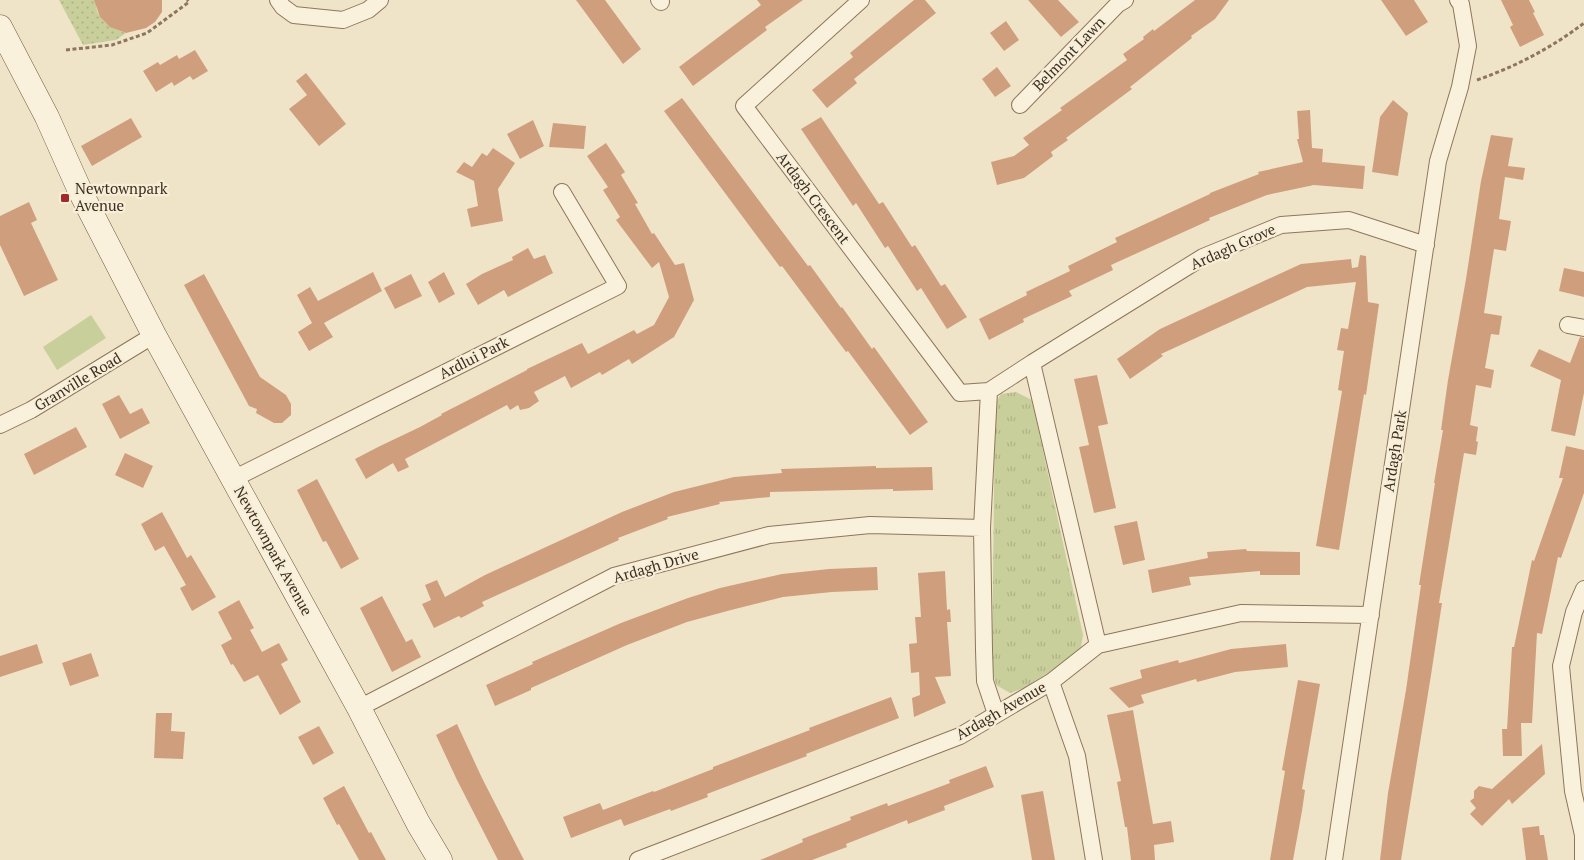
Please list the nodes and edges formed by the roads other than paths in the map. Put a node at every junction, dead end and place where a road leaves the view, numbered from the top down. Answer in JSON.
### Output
{"nodes":[{"id":1,"x":278,"y":0,"type":"edge"},
{"id":2,"x":380,"y":0,"type":"edge"},
{"id":3,"x":861,"y":0,"type":"edge"},
{"id":4,"x":1458,"y":0,"type":"edge"},
{"id":5,"x":1120,"y":1,"type":"edge"},
{"id":6,"x":0,"y":27,"type":"edge"},
{"id":7,"x":1020,"y":105,"type":"dead end"},
{"id":8,"x":562,"y":192,"type":"dead end"},
{"id":9,"x":1426,"y":245,"type":"junction"},
{"id":10,"x":154,"y":335,"type":"junction"},
{"id":11,"x":1032,"y":363,"type":"junction"},
{"id":12,"x":989,"y":391,"type":"junction"},
{"id":13,"x":0,"y":425,"type":"edge"},
{"id":14,"x":233,"y":479,"type":"junction"},
{"id":15,"x":982,"y":528,"type":"junction"},
{"id":16,"x":1584,"y":589,"type":"edge"},
{"id":17,"x":1371,"y":615,"type":"junction"},
{"id":18,"x":1098,"y":645,"type":"junction"},
{"id":19,"x":1051,"y":682,"type":"junction"},
{"id":20,"x":359,"y":708,"type":"junction"},
{"id":21,"x":996,"y":714,"type":"junction"},
{"id":22,"x":440,"y":860,"type":"edge"},
{"id":23,"x":638,"y":860,"type":"edge"},
{"id":24,"x":1094,"y":860,"type":"edge"},
{"id":25,"x":1334,"y":860,"type":"edge"},
{"id":26,"x":1583,"y":860,"type":"edge"}],
"edges":[{"from":1,"to":2,"type":"street"},
{"from":3,"to":12,"type":"street","name":"Ardagh Crescent"},
{"from":4,"to":9,"type":"street","name":"Ardagh Park"},
{"from":5,"to":7,"type":"street","name":"Belmont Lawn"},
{"from":6,"to":10,"type":"main road","name":"Newtownpark Avenue"},
{"from":8,"to":14,"type":"street","name":"Ardlui Park"},
{"from":9,"to":11,"type":"street","name":"Ardagh Grove"},
{"from":9,"to":17,"type":"street","name":"Ardagh Park"},
{"from":10,"to":13,"type":"street","name":"Granville Road"},
{"from":10,"to":14,"type":"main road","name":"Newtownpark Avenue"},
{"from":11,"to":12,"type":"street","name":"Ardagh Grove"},
{"from":11,"to":18,"type":"street"},
{"from":12,"to":15,"type":"street"},
{"from":14,"to":20,"type":"main road","name":"Newtownpark Avenue"},
{"from":15,"to":20,"type":"street","name":"Ardagh Drive"},
{"from":15,"to":21,"type":"street"},
{"from":16,"to":26,"type":"street"},
{"from":17,"to":18,"type":"street","name":"Ardagh Avenue"},
{"from":17,"to":25,"type":"street","name":"Ardagh Park"},
{"from":18,"to":19,"type":"street","name":"Ardagh Avenue"},
{"from":19,"to":21,"type":"street","name":"Ardagh Avenue"},
{"from":19,"to":24,"type":"street"},
{"from":20,"to":22,"type":"main road","name":"Newtownpark Avenue"},
{"from":21,"to":23,"type":"street","name":"Ardagh Avenue"}]}
